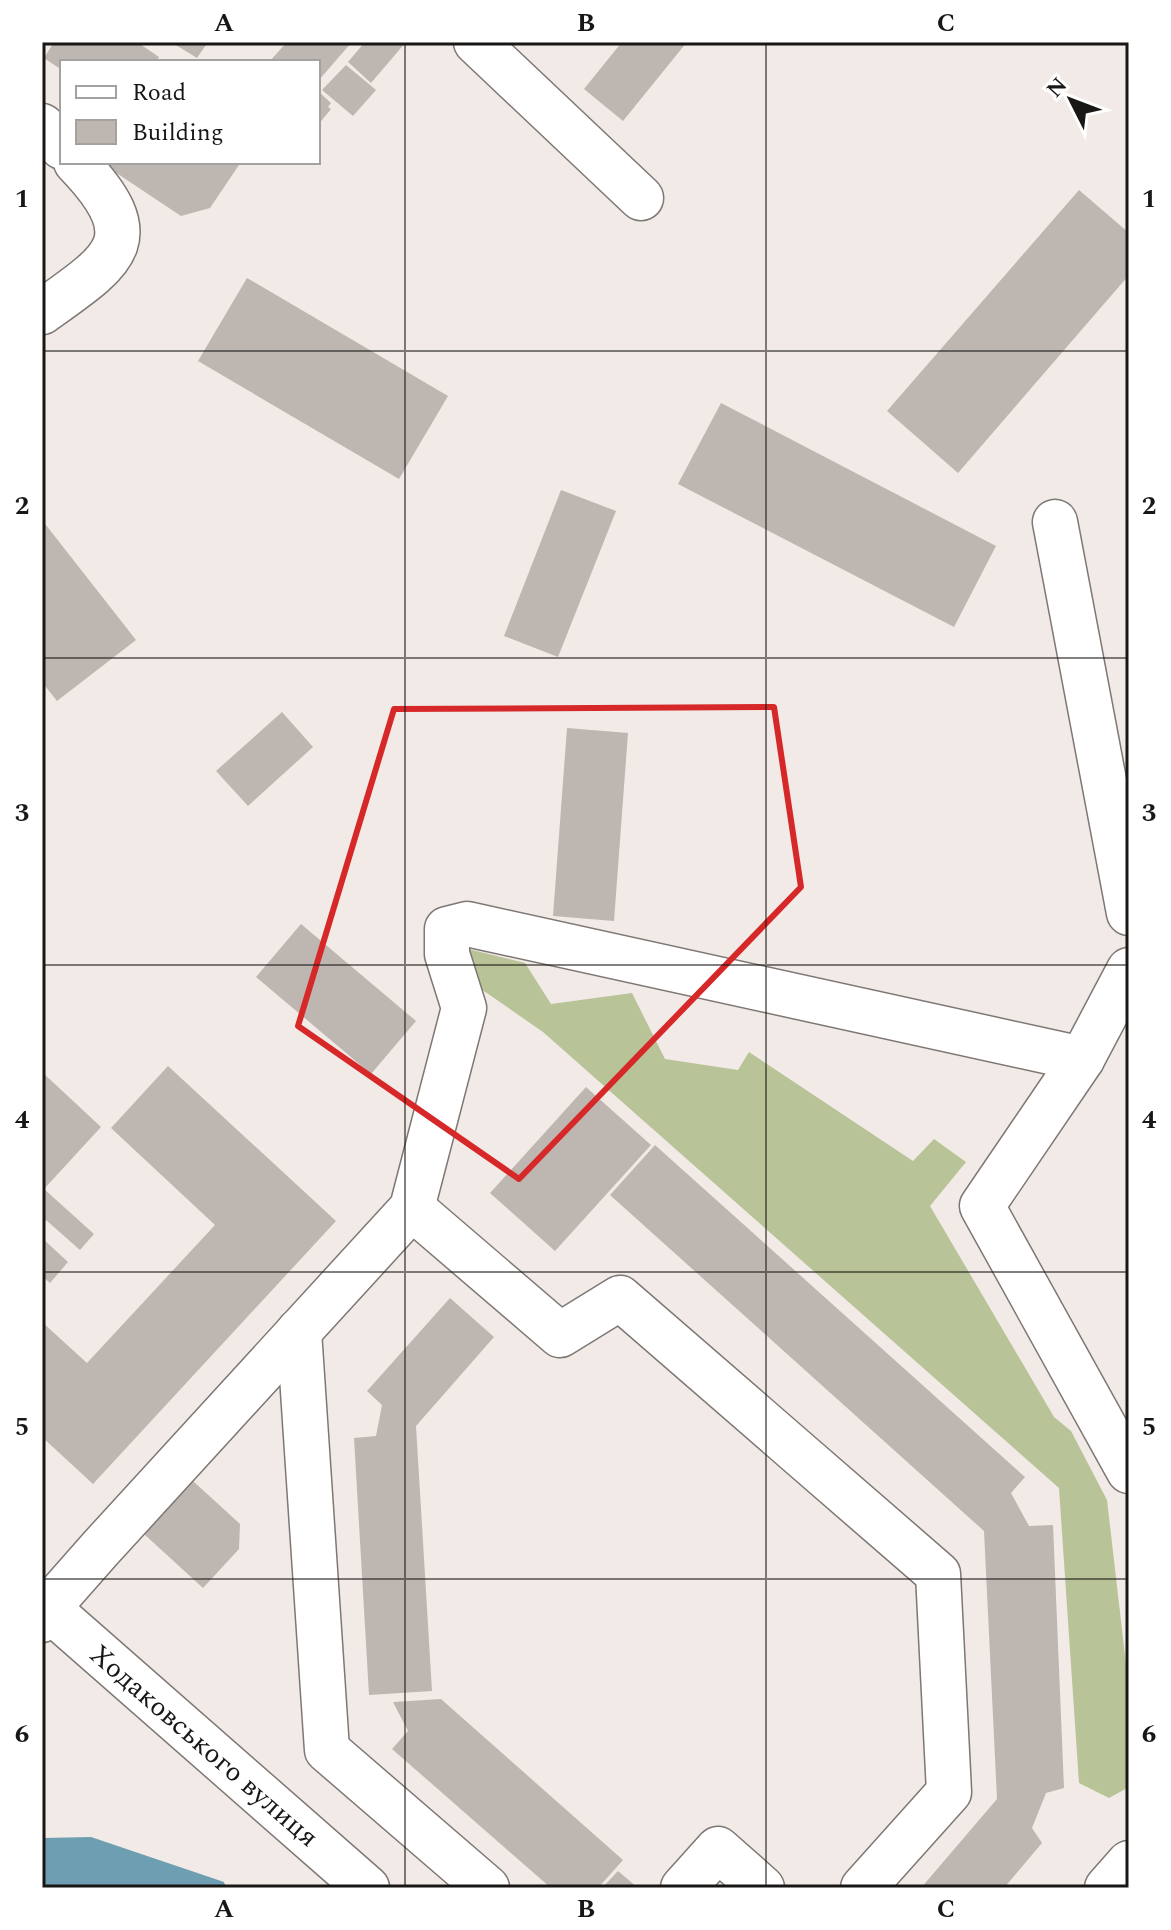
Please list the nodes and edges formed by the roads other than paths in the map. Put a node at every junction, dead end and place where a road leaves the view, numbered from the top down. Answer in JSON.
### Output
{"nodes":[{"id":1,"x":476,"y":42,"type":"edge"},
{"id":2,"x":42,"y":126,"type":"edge"},
{"id":3,"x":60,"y":145,"type":"edge"},
{"id":4,"x":78,"y":164,"type":"edge"},
{"id":5,"x":641,"y":198,"type":"dead end"},
{"id":6,"x":42,"y":312,"type":"edge"},
{"id":7,"x":1055,"y":522,"type":"dead end"},
{"id":8,"x":1129,"y":913,"type":"edge"},
{"id":9,"x":1129,"y":970,"type":"edge"},
{"id":10,"x":1082,"y":1059,"type":"junction"},
{"id":11,"x":412,"y":1208,"type":"junction"},
{"id":12,"x":299,"y":1331,"type":"junction"},
{"id":13,"x":1129,"y":1471,"type":"edge"},
{"id":14,"x":44,"y":1611,"type":"edge"},
{"id":15,"x":1129,"y":1863,"type":"edge"},
{"id":16,"x":367,"y":1888,"type":"edge"},
{"id":17,"x":487,"y":1888,"type":"edge"},
{"id":18,"x":683,"y":1888,"type":"edge"},
{"id":19,"x":762,"y":1888,"type":"edge"},
{"id":20,"x":863,"y":1888,"type":"edge"},
{"id":21,"x":1107,"y":1888,"type":"edge"}],
"edges":[{"from":1,"to":5,"type":"street"},
{"from":2,"to":3,"type":"street"},
{"from":4,"to":6,"type":"street"},
{"from":7,"to":8,"type":"street"},
{"from":9,"to":10,"type":"street"},
{"from":10,"to":11,"type":"street"},
{"from":10,"to":13,"type":"street"},
{"from":11,"to":12,"type":"street"},
{"from":11,"to":20,"type":"street"},
{"from":12,"to":14,"type":"street"},
{"from":12,"to":17,"type":"street"},
{"from":14,"to":16,"type":"street","name":"Ходаковського вулиця"},
{"from":15,"to":21,"type":"street"},
{"from":18,"to":19,"type":"street"}]}
